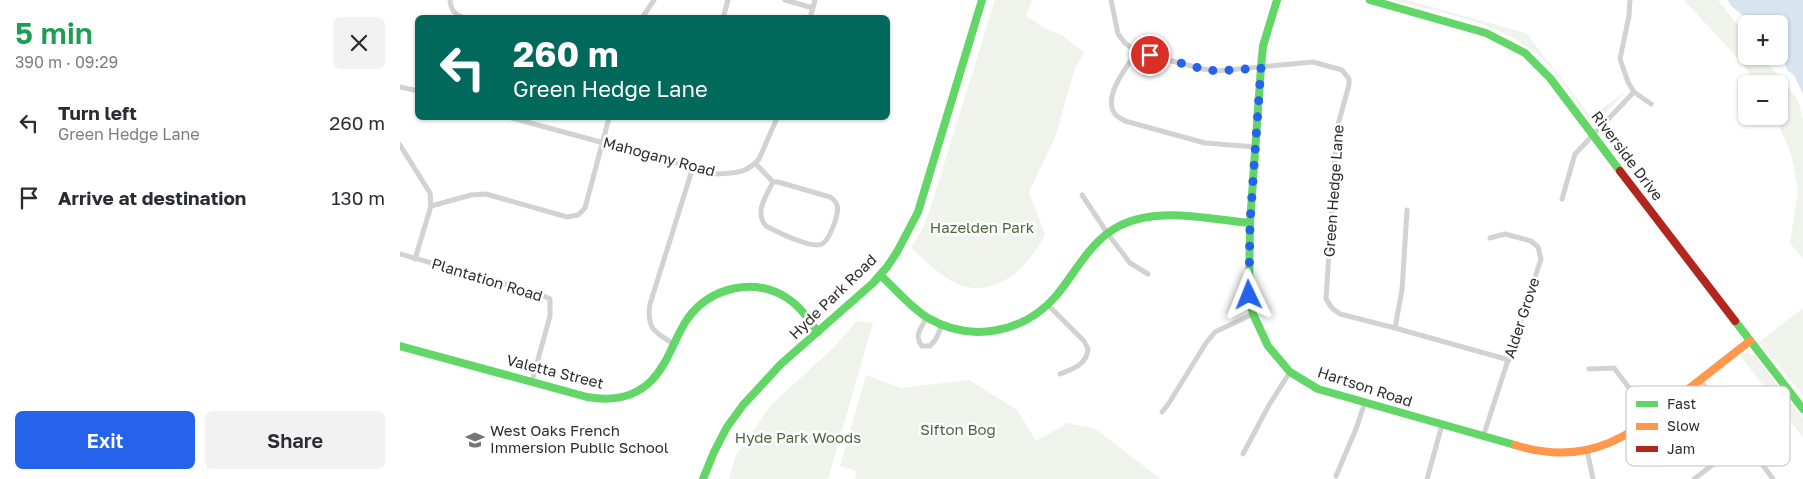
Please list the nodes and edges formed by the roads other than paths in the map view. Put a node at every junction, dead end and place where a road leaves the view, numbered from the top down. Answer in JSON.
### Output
{"nodes":[{"id":1,"x":450,"y":0,"type":"edge"},
{"id":2,"x":654,"y":0,"type":"edge"},
{"id":3,"x":728,"y":0,"type":"edge"},
{"id":4,"x":785,"y":0,"type":"edge"},
{"id":5,"x":816,"y":0,"type":"edge"},
{"id":6,"x":982,"y":0,"type":"edge"},
{"id":7,"x":1111,"y":0,"type":"edge"},
{"id":8,"x":1277,"y":0,"type":"edge"},
{"id":9,"x":1370,"y":0,"type":"edge"},
{"id":10,"x":1630,"y":0,"type":"edge"},
{"id":11,"x":813,"y":8,"type":"junction"},
{"id":12,"x":457,"y":15,"type":"edge"},
{"id":13,"x":644,"y":15,"type":"edge"},
{"id":14,"x":723,"y":15,"type":"edge"},
{"id":15,"x":811,"y":15,"type":"edge"},
{"id":16,"x":1136,"y":52,"type":"junction"},
{"id":17,"x":1261,"y":68,"type":"junction"},
{"id":18,"x":400,"y":87,"type":"edge"},
{"id":19,"x":415,"y":90,"type":"edge"},
{"id":20,"x":1634,"y":92,"type":"junction"},
{"id":21,"x":1651,"y":104,"type":"dead end"},
{"id":22,"x":520,"y":120,"type":"edge"},
{"id":23,"x":608,"y":120,"type":"edge"},
{"id":24,"x":776,"y":120,"type":"edge"},
{"id":25,"x":1593,"y":134,"type":"junction"},
{"id":26,"x":603,"y":142,"type":"junction"},
{"id":27,"x":400,"y":145,"type":"edge"},
{"id":28,"x":1256,"y":147,"type":"junction"},
{"id":29,"x":755,"y":163,"type":"junction"},
{"id":30,"x":693,"y":167,"type":"junction"},
{"id":31,"x":773,"y":182,"type":"junction"},
{"id":32,"x":1082,"y":195,"type":"dead end"},
{"id":33,"x":1562,"y":199,"type":"dead end"},
{"id":34,"x":431,"y":206,"type":"junction"},
{"id":35,"x":1407,"y":210,"type":"dead end"},
{"id":36,"x":1250,"y":223,"type":"junction"},
{"id":37,"x":1108,"y":234,"type":"junction"},
{"id":38,"x":1490,"y":238,"type":"dead end"},
{"id":39,"x":400,"y":254,"type":"edge"},
{"id":40,"x":415,"y":259,"type":"junction"},
{"id":41,"x":1148,"y":274,"type":"dead end"},
{"id":42,"x":880,"y":275,"type":"junction"},
{"id":43,"x":1048,"y":305,"type":"junction"},
{"id":44,"x":1253,"y":314,"type":"junction"},
{"id":45,"x":927,"y":317,"type":"junction"},
{"id":46,"x":942,"y":325,"type":"junction"},
{"id":47,"x":1395,"y":328,"type":"junction"},
{"id":48,"x":818,"y":332,"type":"junction"},
{"id":49,"x":1750,"y":341,"type":"junction"},
{"id":50,"x":674,"y":344,"type":"junction"},
{"id":51,"x":400,"y":346,"type":"edge"},
{"id":52,"x":1509,"y":360,"type":"junction"},
{"id":53,"x":1589,"y":369,"type":"dead end"},
{"id":54,"x":1290,"y":372,"type":"junction"},
{"id":55,"x":1060,"y":374,"type":"dead end"},
{"id":56,"x":1700,"y":380,"type":"junction"},
{"id":57,"x":532,"y":381,"type":"junction"},
{"id":58,"x":1628,"y":386,"type":"edge"},
{"id":59,"x":1692,"y":386,"type":"edge"},
{"id":60,"x":1704,"y":386,"type":"edge"},
{"id":61,"x":1785,"y":386,"type":"edge"},
{"id":62,"x":1790,"y":392,"type":"edge"},
{"id":63,"x":1365,"y":402,"type":"junction"},
{"id":64,"x":1803,"y":409,"type":"edge"},
{"id":65,"x":1162,"y":412,"type":"dead end"},
{"id":66,"x":1442,"y":425,"type":"junction"},
{"id":67,"x":1626,"y":434,"type":"edge"},
{"id":68,"x":1483,"y":438,"type":"junction"},
{"id":69,"x":1587,"y":450,"type":"junction"},
{"id":70,"x":1243,"y":454,"type":"dead end"},
{"id":71,"x":1711,"y":466,"type":"edge"},
{"id":72,"x":1763,"y":466,"type":"edge"},
{"id":73,"x":1336,"y":476,"type":"dead end"},
{"id":74,"x":703,"y":479,"type":"edge"},
{"id":75,"x":1427,"y":479,"type":"edge"},
{"id":76,"x":1594,"y":479,"type":"edge"},
{"id":77,"x":1694,"y":479,"type":"edge"},
{"id":78,"x":1773,"y":479,"type":"edge"}],
"edges":[{"from":1,"to":12,"type":"street"},
{"from":2,"to":13,"type":"street"},
{"from":3,"to":14,"type":"street"},
{"from":4,"to":11,"type":"street"},
{"from":5,"to":11,"type":"street"},
{"from":6,"to":42,"type":"street","name":"Hyde Park Road"},
{"from":7,"to":16,"type":"street"},
{"from":8,"to":17,"type":"street","name":"Hartson Road"},
{"from":9,"to":25,"type":"street","name":"Riverside Drive"},
{"from":10,"to":20,"type":"street"},
{"from":11,"to":15,"type":"street"},
{"from":16,"to":17,"type":"street","name":"Green Hedge Lane"},
{"from":16,"to":28,"type":"street"},
{"from":17,"to":28,"type":"street","name":"Hartson Road"},
{"from":17,"to":47,"type":"street","name":"Green Hedge Lane"},
{"from":18,"to":19,"type":"street"},
{"from":20,"to":21,"type":"street"},
{"from":20,"to":25,"type":"street"},
{"from":22,"to":26,"type":"street","name":"Mahogany Road"},
{"from":23,"to":26,"type":"street"},
{"from":24,"to":29,"type":"street"},
{"from":25,"to":33,"type":"street"},
{"from":25,"to":49,"type":"street","name":"Riverside Drive"},
{"from":26,"to":30,"type":"street","name":"Mahogany Road"},
{"from":26,"to":34,"type":"street"},
{"from":27,"to":34,"type":"street"},
{"from":28,"to":36,"type":"street","name":"Hartson Road"},
{"from":29,"to":30,"type":"street","name":"Mahogany Road"},
{"from":29,"to":31,"type":"street"},
{"from":30,"to":50,"type":"street"},
{"from":31,"to":31,"type":"street"},
{"from":32,"to":37,"type":"street"},
{"from":34,"to":40,"type":"street"},
{"from":35,"to":47,"type":"street"},
{"from":36,"to":37,"type":"street"},
{"from":36,"to":44,"type":"street","name":"Hartson Road"},
{"from":37,"to":41,"type":"street"},
{"from":37,"to":43,"type":"street"},
{"from":38,"to":52,"type":"street","name":"Alder Grove"},
{"from":39,"to":40,"type":"street","name":"Plantation Road"},
{"from":40,"to":57,"type":"street","name":"Plantation Road"},
{"from":42,"to":45,"type":"street"},
{"from":42,"to":48,"type":"street","name":"Hyde Park Road"},
{"from":43,"to":46,"type":"street"},
{"from":43,"to":55,"type":"street"},
{"from":44,"to":54,"type":"street","name":"Hartson Road"},
{"from":44,"to":65,"type":"street"},
{"from":45,"to":46,"type":"street"},
{"from":45,"to":46,"type":"street"},
{"from":47,"to":52,"type":"street","name":"Green Hedge Lane"},
{"from":48,"to":50,"type":"street","name":"Valetta Street"},
{"from":48,"to":74,"type":"street","name":"Hyde Park Road"},
{"from":49,"to":56,"type":"street","name":"Hartson Road"},
{"from":49,"to":61,"type":"street","name":"Riverside Drive"},
{"from":50,"to":57,"type":"street","name":"Valetta Street"},
{"from":51,"to":57,"type":"street","name":"Valetta Street"},
{"from":52,"to":68,"type":"street","name":"Alder Grove"},
{"from":53,"to":58,"type":"street"},
{"from":54,"to":63,"type":"street","name":"Hartson Road"},
{"from":54,"to":70,"type":"street"},
{"from":56,"to":59,"type":"street","name":"Hartson Road"},
{"from":56,"to":60,"type":"street"},
{"from":62,"to":64,"type":"street","name":"Riverside Drive"},
{"from":63,"to":66,"type":"street","name":"Hartson Road"},
{"from":63,"to":73,"type":"street"},
{"from":66,"to":68,"type":"street","name":"Hartson Road"},
{"from":66,"to":75,"type":"street"},
{"from":67,"to":69,"type":"street","name":"Hartson Road"},
{"from":68,"to":69,"type":"street","name":"Hartson Road"},
{"from":69,"to":76,"type":"street"},
{"from":71,"to":77,"type":"street"},
{"from":72,"to":78,"type":"street"}]}
